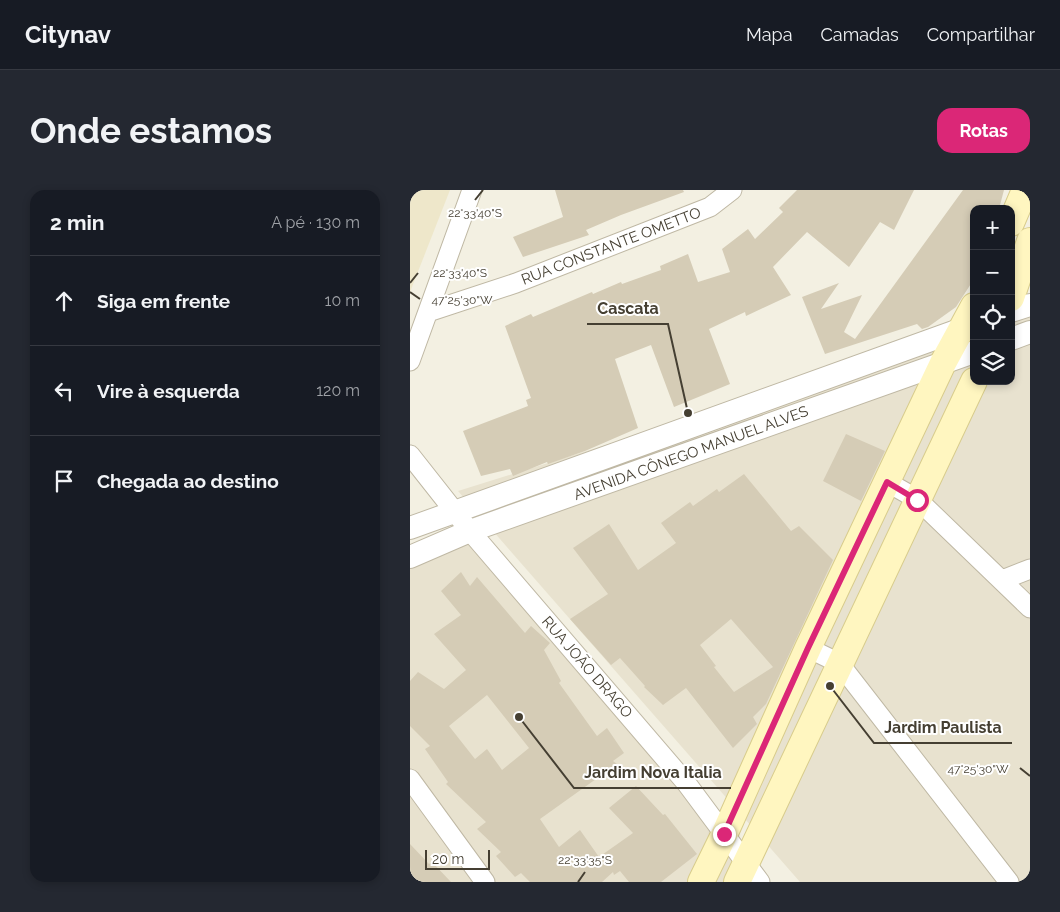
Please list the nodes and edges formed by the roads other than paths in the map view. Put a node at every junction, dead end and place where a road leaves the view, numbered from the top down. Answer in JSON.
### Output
{"nodes":[{"id":1,"x":472,"y":190,"type":"edge"},
{"id":2,"x":732,"y":190,"type":"edge"},
{"id":3,"x":1025,"y":190,"type":"edge"},
{"id":4,"x":1015,"y":213,"type":"edge"},
{"id":5,"x":1030,"y":241,"type":"edge"},
{"id":6,"x":1012,"y":295,"type":"edge"},
{"id":7,"x":1030,"y":305,"type":"edge"},
{"id":8,"x":1015,"y":310,"type":"edge"},
{"id":9,"x":428,"y":312,"type":"junction"},
{"id":10,"x":967,"y":327,"type":"edge"},
{"id":11,"x":1030,"y":332,"type":"edge"},
{"id":12,"x":1015,"y":338,"type":"edge"},
{"id":13,"x":970,"y":353,"type":"edge"},
{"id":14,"x":410,"y":361,"type":"edge"},
{"id":15,"x":943,"y":363,"type":"junction"},
{"id":16,"x":972,"y":385,"type":"edge"},
{"id":17,"x":410,"y":455,"type":"edge"},
{"id":18,"x":887,"y":482,"type":"junction"},
{"id":19,"x":917,"y":500,"type":"junction"},
{"id":20,"x":455,"y":512,"type":"junction"},
{"id":21,"x":410,"y":528,"type":"edge"},
{"id":22,"x":470,"y":532,"type":"junction"},
{"id":23,"x":410,"y":557,"type":"edge"},
{"id":24,"x":1030,"y":570,"type":"edge"},
{"id":25,"x":1002,"y":580,"type":"junction"},
{"id":26,"x":1030,"y":608,"type":"edge"},
{"id":27,"x":808,"y":648,"type":"junction"},
{"id":28,"x":839,"y":663,"type":"junction"},
{"id":29,"x":410,"y":779,"type":"edge"},
{"id":30,"x":724,"y":834,"type":"junction"},
{"id":31,"x":748,"y":876,"type":"edge"},
{"id":32,"x":485,"y":882,"type":"edge"},
{"id":33,"x":701,"y":882,"type":"edge"},
{"id":34,"x":1009,"y":882,"type":"edge"}],
"edges":[{"from":1,"to":9,"type":"street"},
{"from":2,"to":9,"type":"street","name":"RUA CONSTANTE OMETTO"},
{"from":3,"to":4,"type":"main road"},
{"from":5,"to":6,"type":"main road"},
{"from":7,"to":8,"type":"street"},
{"from":9,"to":14,"type":"street"},
{"from":10,"to":15,"type":"main road"},
{"from":10,"to":20,"type":"street","name":"AVENIDA CÔNEGO MANUEL ALVES"},
{"from":11,"to":12,"type":"street"},
{"from":13,"to":15,"type":"street","name":"AVENIDA CÔNEGO MANUEL ALVES"},
{"from":15,"to":18,"type":"main road"},
{"from":15,"to":22,"type":"street","name":"AVENIDA CÔNEGO MANUEL ALVES"},
{"from":16,"to":19,"type":"main road"},
{"from":17,"to":20,"type":"street","name":"RUA JOÃO DRAGO"},
{"from":18,"to":19,"type":"street"},
{"from":18,"to":27,"type":"main road"},
{"from":19,"to":25,"type":"street"},
{"from":19,"to":28,"type":"main road"},
{"from":20,"to":21,"type":"street","name":"AVENIDA CÔNEGO MANUEL ALVES"},
{"from":20,"to":22,"type":"street","name":"RUA JOÃO DRAGO"},
{"from":22,"to":23,"type":"street","name":"AVENIDA CÔNEGO MANUEL ALVES"},
{"from":22,"to":30,"type":"street","name":"RUA JOÃO DRAGO"},
{"from":24,"to":25,"type":"street"},
{"from":25,"to":26,"type":"street"},
{"from":27,"to":28,"type":"street"},
{"from":27,"to":30,"type":"main road"},
{"from":28,"to":31,"type":"main road"},
{"from":28,"to":34,"type":"street"},
{"from":29,"to":32,"type":"street"},
{"from":30,"to":31,"type":"street","name":"RUA JOÃO DRAGO"},
{"from":30,"to":33,"type":"main road"}]}
